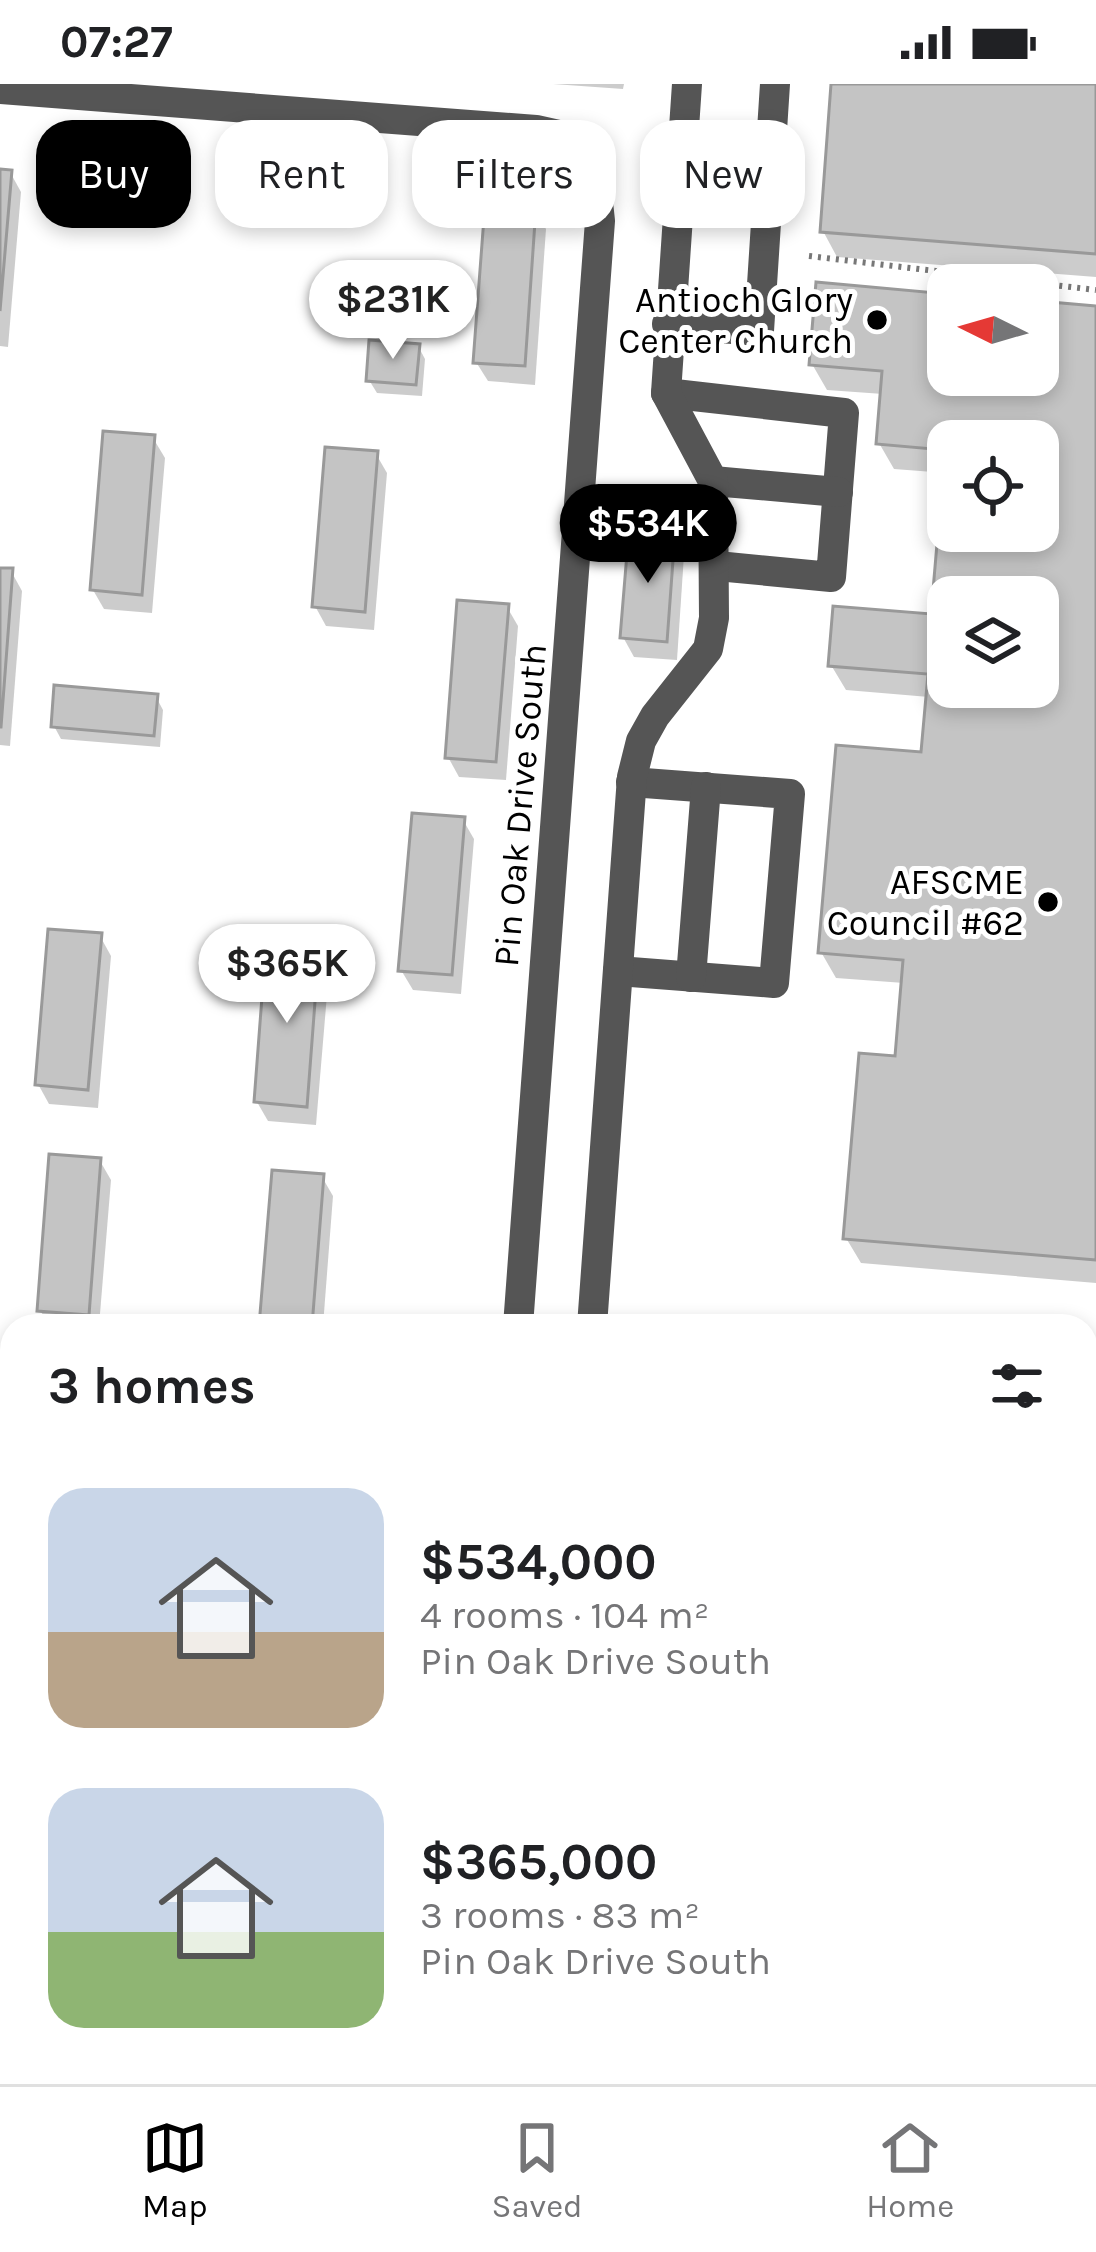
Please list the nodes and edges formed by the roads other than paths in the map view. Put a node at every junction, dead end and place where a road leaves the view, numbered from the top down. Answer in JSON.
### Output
{"nodes":[{"id":1,"x":687,"y":84,"type":"edge"},
{"id":2,"x":775,"y":84,"type":"edge"},
{"id":3,"x":0,"y":89,"type":"edge"},
{"id":4,"x":667,"y":324,"type":"junction"},
{"id":5,"x":666,"y":393,"type":"junction"},
{"id":6,"x":713,"y":482,"type":"junction"},
{"id":7,"x":838,"y":492,"type":"junction"},
{"id":8,"x":717,"y":566,"type":"junction"},
{"id":9,"x":632,"y":782,"type":"junction"},
{"id":10,"x":706,"y":787,"type":"junction"},
{"id":11,"x":618,"y":971,"type":"junction"},
{"id":12,"x":691,"y":977,"type":"junction"},
{"id":13,"x":519,"y":1314,"type":"edge"},
{"id":14,"x":593,"y":1314,"type":"edge"}],
"edges":[{"from":1,"to":4,"type":"street"},
{"from":2,"to":4,"type":"street"},
{"from":3,"to":13,"type":"street","name":"Pin Oak Drive South"},
{"from":4,"to":5,"type":"street"},
{"from":5,"to":6,"type":"street"},
{"from":5,"to":7,"type":"street"},
{"from":6,"to":7,"type":"street"},
{"from":6,"to":8,"type":"street"},
{"from":7,"to":8,"type":"street"},
{"from":8,"to":9,"type":"street"},
{"from":9,"to":10,"type":"street"},
{"from":9,"to":11,"type":"street"},
{"from":10,"to":12,"type":"street"},
{"from":10,"to":12,"type":"street"},
{"from":11,"to":12,"type":"street"},
{"from":11,"to":14,"type":"street"}]}
